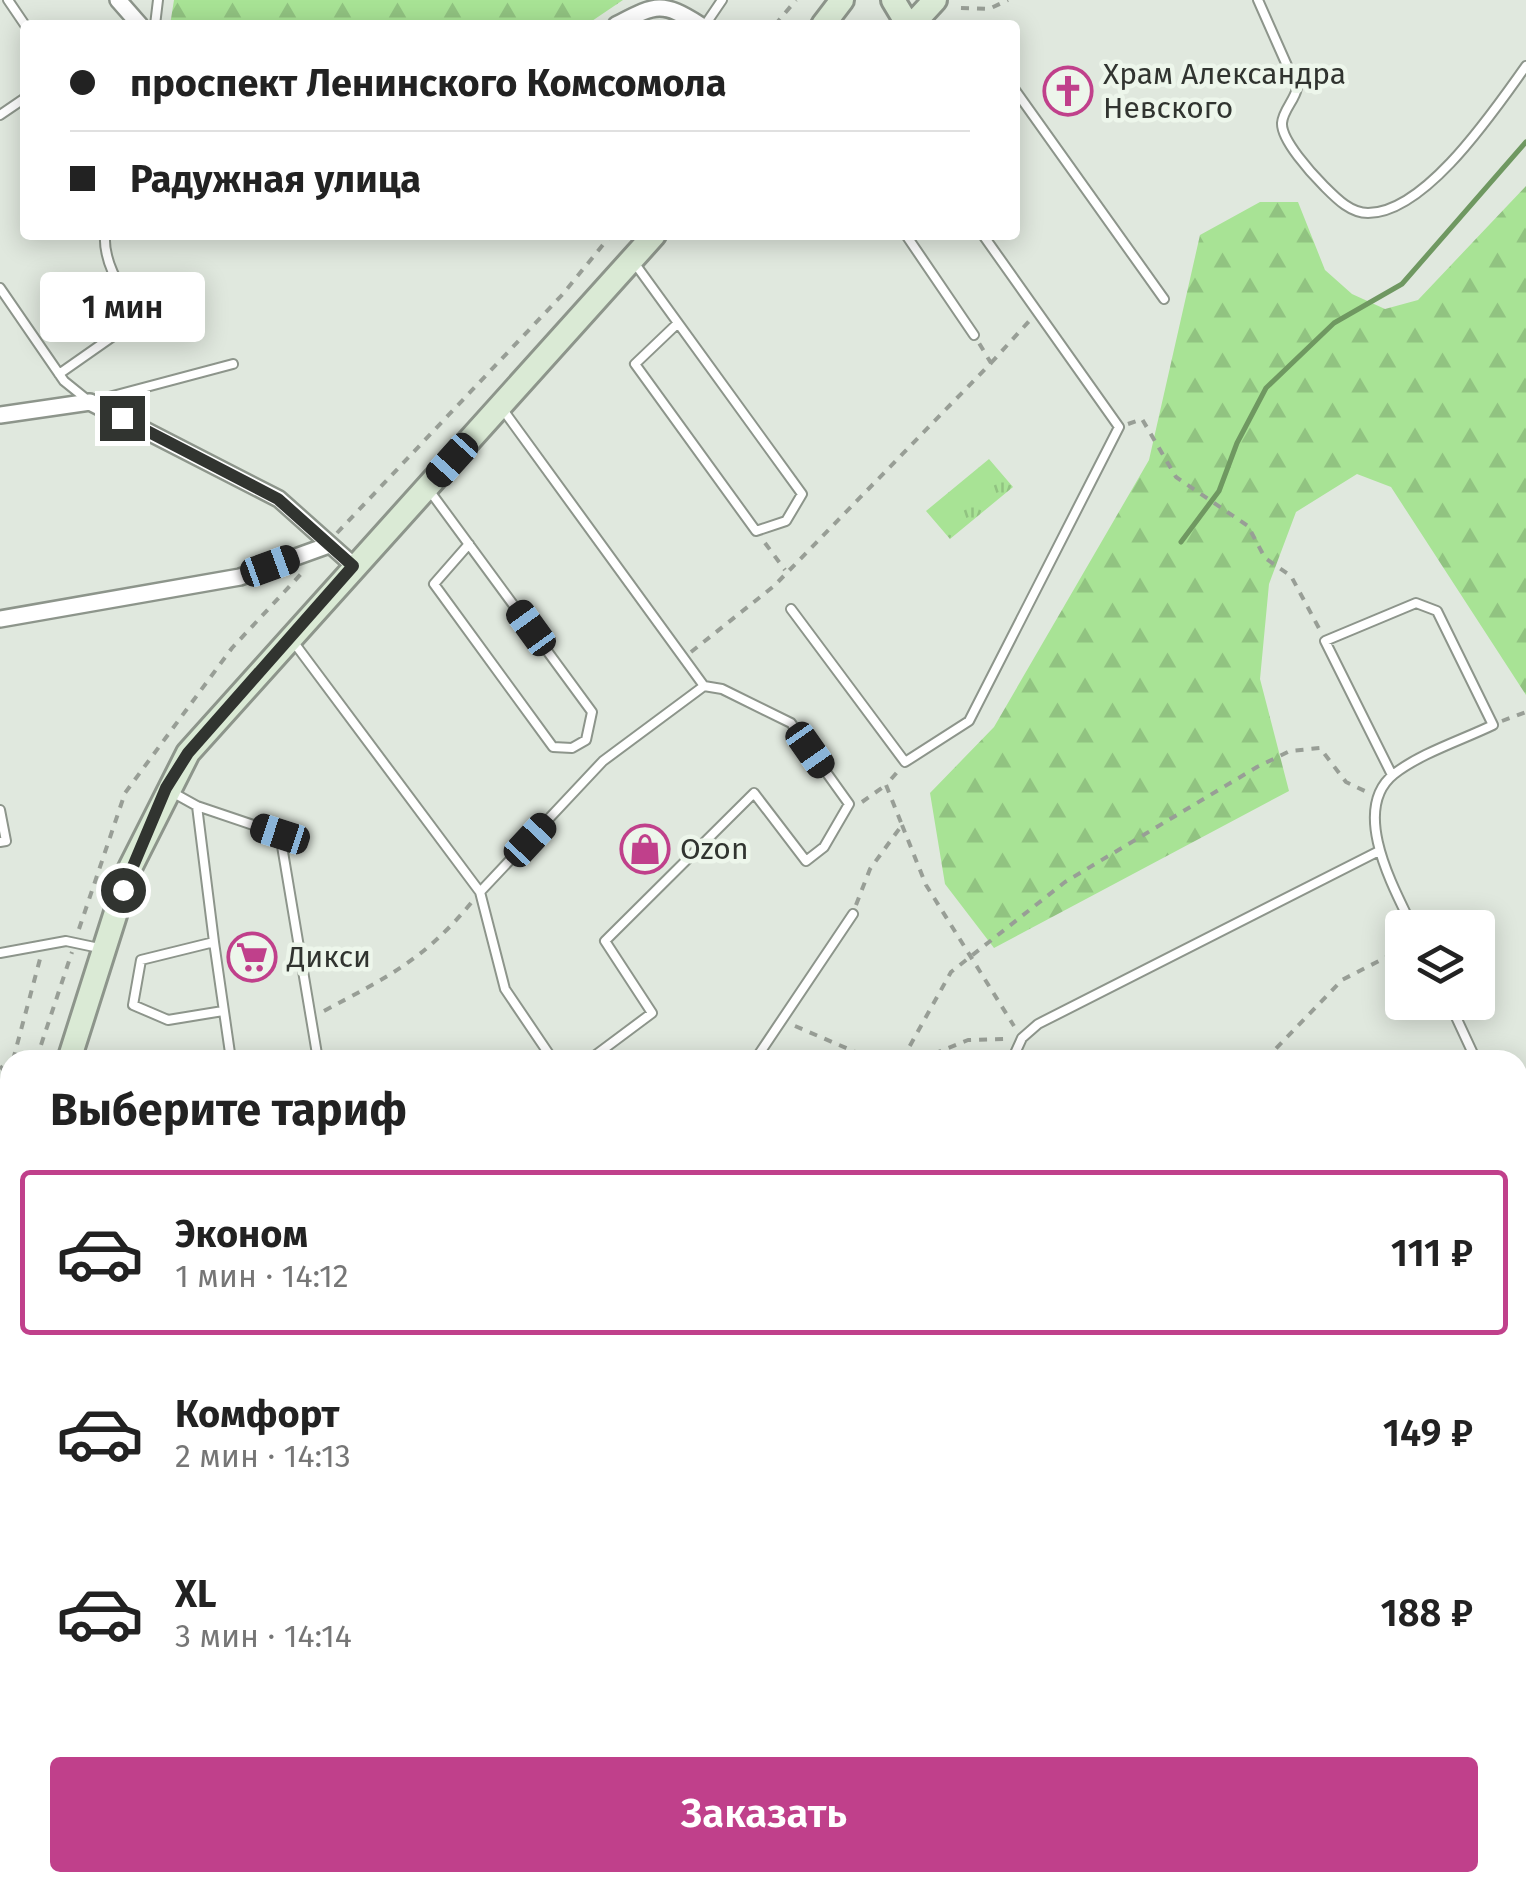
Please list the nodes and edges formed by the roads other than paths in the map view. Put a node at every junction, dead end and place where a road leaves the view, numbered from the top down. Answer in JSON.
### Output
{"nodes":[{"id":1,"x":118,"y":0,"type":"edge"},
{"id":2,"x":722,"y":0,"type":"edge"},
{"id":3,"x":842,"y":0,"type":"edge"},
{"id":4,"x":936,"y":0,"type":"edge"},
{"id":5,"x":1258,"y":0,"type":"edge"},
{"id":6,"x":136,"y":20,"type":"edge"},
{"id":7,"x":625,"y":20,"type":"edge"},
{"id":8,"x":692,"y":20,"type":"edge"},
{"id":9,"x":706,"y":20,"type":"edge"},
{"id":10,"x":827,"y":20,"type":"edge"},
{"id":11,"x":915,"y":20,"type":"edge"},
{"id":12,"x":1526,"y":66,"type":"edge"},
{"id":13,"x":1020,"y":97,"type":"edge"},
{"id":14,"x":105,"y":240,"type":"edge"},
{"id":15,"x":650,"y":240,"type":"edge"},
{"id":16,"x":909,"y":240,"type":"edge"},
{"id":17,"x":986,"y":240,"type":"edge"},
{"id":18,"x":632,"y":261,"type":"junction"},
{"id":19,"x":0,"y":288,"type":"edge"},
{"id":20,"x":1164,"y":299,"type":"dead end"},
{"id":21,"x":678,"y":323,"type":"junction"},
{"id":22,"x":974,"y":335,"type":"road end"},
{"id":23,"x":232,"y":364,"type":"dead end"},
{"id":24,"x":60,"y":374,"type":"junction"},
{"id":25,"x":90,"y":402,"type":"junction"},
{"id":26,"x":502,"y":407,"type":"junction"},
{"id":27,"x":0,"y":414,"type":"edge"},
{"id":28,"x":428,"y":487,"type":"junction"},
{"id":29,"x":469,"y":544,"type":"junction"},
{"id":30,"x":329,"y":545,"type":"junction"},
{"id":31,"x":353,"y":566,"type":"junction"},
{"id":32,"x":791,"y":609,"type":"road end"},
{"id":33,"x":0,"y":619,"type":"edge"},
{"id":34,"x":290,"y":637,"type":"junction"},
{"id":35,"x":704,"y":686,"type":"junction"},
{"id":36,"x":1392,"y":775,"type":"junction"},
{"id":37,"x":166,"y":788,"type":"junction"},
{"id":38,"x":197,"y":806,"type":"junction"},
{"id":39,"x":0,"y":810,"type":"edge"},
{"id":40,"x":0,"y":842,"type":"edge"},
{"id":41,"x":1377,"y":852,"type":"junction"},
{"id":42,"x":480,"y":892,"type":"junction"},
{"id":43,"x":1404,"y":910,"type":"edge"},
{"id":44,"x":853,"y":914,"type":"road end"},
{"id":45,"x":214,"y":942,"type":"junction"},
{"id":46,"x":103,"y":948,"type":"junction"},
{"id":47,"x":0,"y":953,"type":"edge"},
{"id":48,"x":224,"y":1011,"type":"junction"},
{"id":49,"x":1457,"y":1020,"type":"edge"},
{"id":50,"x":72,"y":1050,"type":"edge"},
{"id":51,"x":230,"y":1050,"type":"edge"},
{"id":52,"x":316,"y":1050,"type":"edge"},
{"id":53,"x":546,"y":1050,"type":"edge"},
{"id":54,"x":603,"y":1050,"type":"edge"},
{"id":55,"x":762,"y":1050,"type":"edge"},
{"id":56,"x":1017,"y":1050,"type":"edge"},
{"id":57,"x":1471,"y":1050,"type":"edge"}],
"edges":[{"from":1,"to":6,"type":"street"},
{"from":2,"to":9,"type":"lane"},
{"from":3,"to":10,"type":"main road"},
{"from":4,"to":11,"type":"main road"},
{"from":5,"to":12,"type":"lane"},
{"from":7,"to":8,"type":"street"},
{"from":13,"to":20,"type":"lane"},
{"from":14,"to":24,"type":"lane"},
{"from":15,"to":18,"type":"main road"},
{"from":16,"to":22,"type":"lane"},
{"from":17,"to":32,"type":"lane"},
{"from":18,"to":21,"type":"lane"},
{"from":18,"to":26,"type":"main road"},
{"from":19,"to":24,"type":"lane"},
{"from":21,"to":21,"type":"lane"},
{"from":23,"to":25,"type":"lane"},
{"from":24,"to":25,"type":"lane"},
{"from":25,"to":27,"type":"street"},
{"from":25,"to":30,"type":"street"},
{"from":26,"to":28,"type":"main road"},
{"from":26,"to":35,"type":"lane"},
{"from":28,"to":29,"type":"lane"},
{"from":28,"to":31,"type":"main road"},
{"from":29,"to":29,"type":"lane"},
{"from":30,"to":31,"type":"street"},
{"from":30,"to":33,"type":"street"},
{"from":31,"to":34,"type":"main road"},
{"from":34,"to":37,"type":"main road"},
{"from":34,"to":42,"type":"lane"},
{"from":35,"to":42,"type":"lane"},
{"from":35,"to":54,"type":"lane"},
{"from":36,"to":36,"type":"lane"},
{"from":36,"to":41,"type":"lane"},
{"from":37,"to":38,"type":"lane"},
{"from":37,"to":46,"type":"main road"},
{"from":38,"to":45,"type":"lane"},
{"from":38,"to":52,"type":"lane"},
{"from":39,"to":40,"type":"lane"},
{"from":41,"to":43,"type":"lane"},
{"from":41,"to":56,"type":"lane"},
{"from":42,"to":53,"type":"lane"},
{"from":44,"to":55,"type":"lane"},
{"from":45,"to":48,"type":"lane"},
{"from":45,"to":48,"type":"lane"},
{"from":46,"to":47,"type":"lane"},
{"from":46,"to":50,"type":"main road"},
{"from":48,"to":51,"type":"lane"},
{"from":49,"to":57,"type":"lane"}]}
